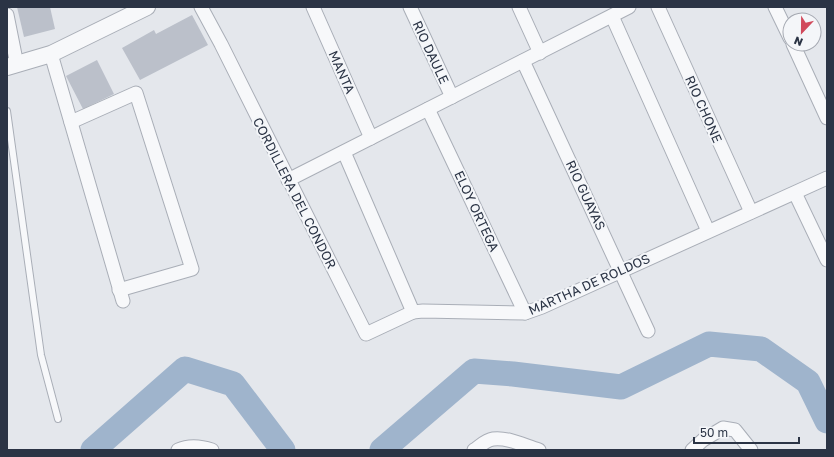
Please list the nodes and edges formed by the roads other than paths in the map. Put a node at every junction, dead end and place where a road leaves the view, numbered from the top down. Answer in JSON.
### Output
{"nodes":[{"id":1,"x":147,"y":7,"type":"edge"},
{"id":2,"x":201,"y":7,"type":"edge"},
{"id":3,"x":313,"y":7,"type":"edge"},
{"id":4,"x":410,"y":7,"type":"edge"},
{"id":5,"x":519,"y":7,"type":"edge"},
{"id":6,"x":629,"y":7,"type":"edge"},
{"id":7,"x":658,"y":7,"type":"edge"},
{"id":8,"x":776,"y":7,"type":"edge"},
{"id":9,"x":7,"y":15,"type":"edge"},
{"id":10,"x":612,"y":16,"type":"junction"},
{"id":11,"x":782,"y":20,"type":"edge"},
{"id":12,"x":540,"y":52,"type":"junction"},
{"id":13,"x":797,"y":52,"type":"edge"},
{"id":14,"x":51,"y":54,"type":"junction"},
{"id":15,"x":523,"y":61,"type":"junction"},
{"id":16,"x":12,"y":66,"type":"edge"},
{"id":17,"x":452,"y":97,"type":"junction"},
{"id":18,"x":428,"y":109,"type":"junction"},
{"id":19,"x":7,"y":111,"type":"edge"},
{"id":20,"x":827,"y":118,"type":"edge"},
{"id":21,"x":71,"y":122,"type":"junction"},
{"id":22,"x":371,"y":138,"type":"junction"},
{"id":23,"x":344,"y":152,"type":"junction"},
{"id":24,"x":827,"y":178,"type":"edge"},
{"id":25,"x":288,"y":180,"type":"junction"},
{"id":26,"x":795,"y":193,"type":"junction"},
{"id":27,"x":751,"y":212,"type":"junction"},
{"id":28,"x":708,"y":231,"type":"junction"},
{"id":29,"x":827,"y":260,"type":"edge"},
{"id":30,"x":621,"y":271,"type":"junction"},
{"id":31,"x":413,"y":312,"type":"junction"},
{"id":32,"x":525,"y":313,"type":"junction"},
{"id":33,"x":648,"y":331,"type":"dead end"},
{"id":34,"x":58,"y":419,"type":"dead end"},
{"id":35,"x":178,"y":450,"type":"edge"},
{"id":36,"x":212,"y":450,"type":"edge"},
{"id":37,"x":474,"y":450,"type":"edge"},
{"id":38,"x":539,"y":450,"type":"edge"},
{"id":39,"x":692,"y":450,"type":"edge"},
{"id":40,"x":751,"y":450,"type":"edge"}],
"edges":[{"from":1,"to":14,"type":"street"},
{"from":2,"to":25,"type":"street","name":"CORDILLERA DEL CONDOR"},
{"from":3,"to":22,"type":"street","name":"MANTA"},
{"from":4,"to":17,"type":"street","name":"RIO DAULE"},
{"from":5,"to":12,"type":"street"},
{"from":6,"to":10,"type":"street"},
{"from":7,"to":27,"type":"street","name":"RIO CHONE"},
{"from":8,"to":11,"type":"street"},
{"from":9,"to":16,"type":"street"},
{"from":10,"to":12,"type":"street"},
{"from":10,"to":28,"type":"street"},
{"from":12,"to":15,"type":"street"},
{"from":13,"to":20,"type":"street"},
{"from":14,"to":16,"type":"street"},
{"from":14,"to":21,"type":"street"},
{"from":15,"to":17,"type":"street"},
{"from":15,"to":30,"type":"street","name":"RIO GUAYAS"},
{"from":17,"to":18,"type":"street"},
{"from":18,"to":22,"type":"street"},
{"from":18,"to":32,"type":"street","name":"ELOY ORTEGA"},
{"from":19,"to":34,"type":"lane"},
{"from":21,"to":21,"type":"street"},
{"from":22,"to":23,"type":"street"},
{"from":23,"to":25,"type":"street"},
{"from":23,"to":31,"type":"street"},
{"from":24,"to":26,"type":"street","name":"MARTHA DE ROLDOS"},
{"from":25,"to":31,"type":"street","name":"CORDILLERA DEL CONDOR"},
{"from":26,"to":27,"type":"street","name":"MARTHA DE ROLDOS"},
{"from":26,"to":29,"type":"street"},
{"from":27,"to":28,"type":"street","name":"MARTHA DE ROLDOS"},
{"from":28,"to":30,"type":"street","name":"MARTHA DE ROLDOS"},
{"from":30,"to":32,"type":"street","name":"MARTHA DE ROLDOS"},
{"from":30,"to":33,"type":"street","name":"RIO GUAYAS"},
{"from":31,"to":32,"type":"street","name":"MARTHA DE ROLDOS"},
{"from":35,"to":36,"type":"street"},
{"from":37,"to":38,"type":"street"},
{"from":39,"to":40,"type":"street"}]}
